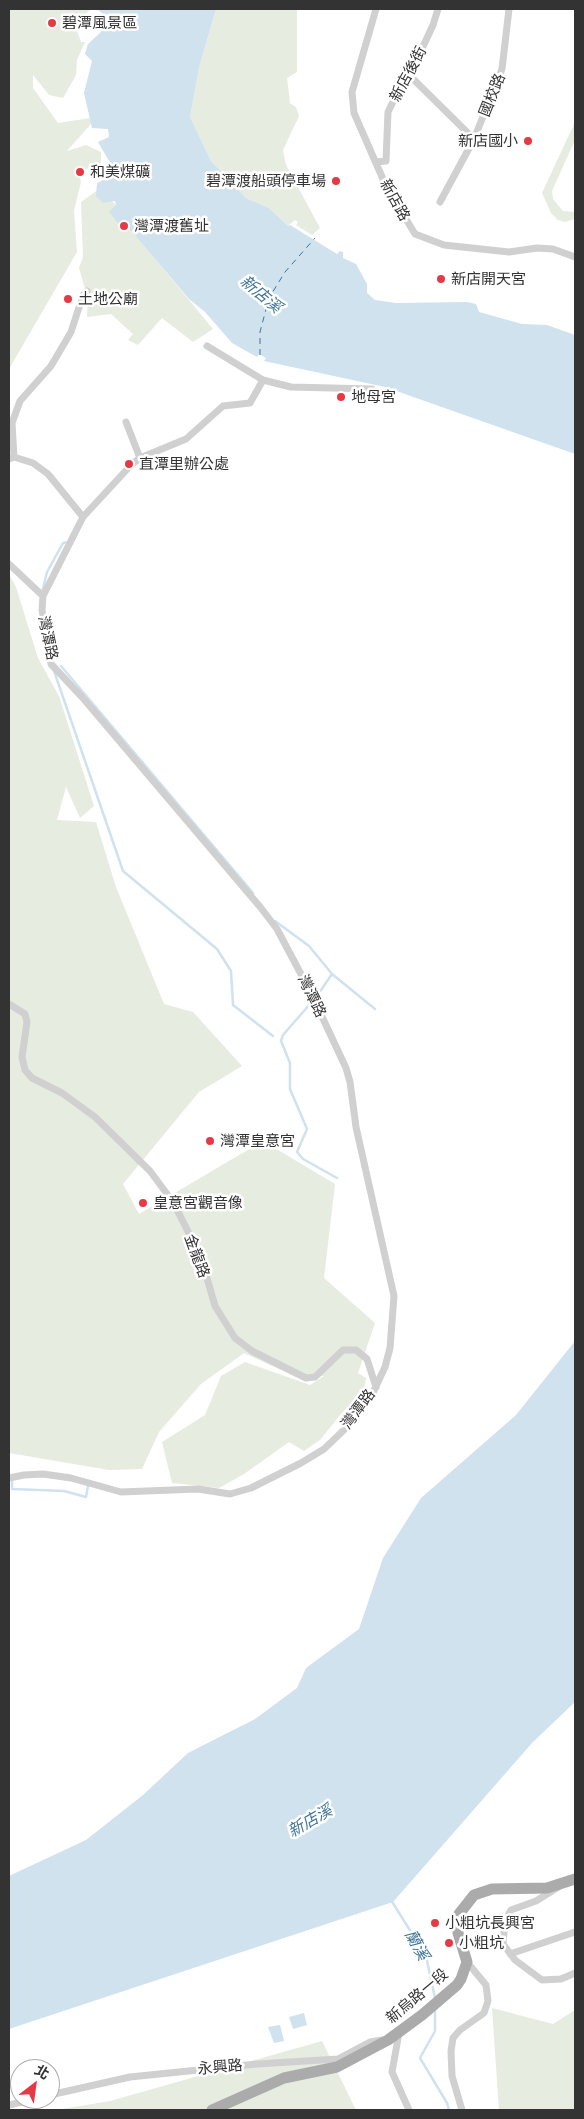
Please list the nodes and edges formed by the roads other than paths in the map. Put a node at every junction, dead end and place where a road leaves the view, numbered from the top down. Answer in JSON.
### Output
{"nodes":[{"id":1,"x":376,"y":9,"type":"edge"},
{"id":2,"x":438,"y":9,"type":"edge"},
{"id":3,"x":509,"y":9,"type":"edge"},
{"id":4,"x":407,"y":73,"type":"junction"},
{"id":5,"x":474,"y":139,"type":"junction"},
{"id":6,"x":376,"y":162,"type":"junction"},
{"id":7,"x":440,"y":202,"type":"dead end"},
{"id":8,"x":575,"y":257,"type":"edge"},
{"id":9,"x":87,"y":291,"type":"dead end"},
{"id":10,"x":207,"y":346,"type":"dead end"},
{"id":11,"x":263,"y":380,"type":"junction"},
{"id":12,"x":372,"y":389,"type":"dead end"},
{"id":13,"x":126,"y":422,"type":"dead end"},
{"id":14,"x":11,"y":458,"type":"edge"},
{"id":15,"x":140,"y":458,"type":"junction"},
{"id":16,"x":83,"y":517,"type":"junction"},
{"id":17,"x":9,"y":564,"type":"edge"},
{"id":18,"x":43,"y":596,"type":"junction"},
{"id":19,"x":9,"y":1004,"type":"edge"},
{"id":20,"x":376,"y":1387,"type":"junction"},
{"id":21,"x":9,"y":1478,"type":"edge"},
{"id":22,"x":570,"y":1881,"type":"edge"},
{"id":23,"x":575,"y":1932,"type":"edge"},
{"id":24,"x":510,"y":1954,"type":"junction"},
{"id":25,"x":467,"y":1962,"type":"junction"},
{"id":26,"x":575,"y":1973,"type":"edge"},
{"id":27,"x":399,"y":2031,"type":"junction"},
{"id":28,"x":388,"y":2040,"type":"junction"},
{"id":29,"x":60,"y":2093,"type":"edge"},
{"id":30,"x":212,"y":2110,"type":"edge"},
{"id":31,"x":409,"y":2110,"type":"edge"},
{"id":32,"x":462,"y":2110,"type":"edge"}],
"edges":[{"from":1,"to":6,"type":"street","name":"新店路"},
{"from":2,"to":4,"type":"street","name":"新店後街"},
{"from":3,"to":5,"type":"street","name":"國校路"},
{"from":4,"to":5,"type":"street"},
{"from":4,"to":6,"type":"street","name":"新店後街"},
{"from":5,"to":7,"type":"street","name":"國校路"},
{"from":6,"to":8,"type":"street","name":"新店路"},
{"from":9,"to":14,"type":"street"},
{"from":10,"to":11,"type":"street"},
{"from":11,"to":12,"type":"street"},
{"from":11,"to":15,"type":"street","name":"灣潭路"},
{"from":13,"to":15,"type":"street"},
{"from":14,"to":16,"type":"street"},
{"from":15,"to":16,"type":"street","name":"灣潭路"},
{"from":16,"to":18,"type":"street","name":"灣潭路"},
{"from":17,"to":18,"type":"street"},
{"from":18,"to":20,"type":"street","name":"灣潭路"},
{"from":19,"to":20,"type":"street","name":"金龍路"},
{"from":20,"to":21,"type":"street","name":"灣潭路"},
{"from":22,"to":24,"type":"street"},
{"from":22,"to":25,"type":"main road","name":"新烏路一段"},
{"from":23,"to":24,"type":"street"},
{"from":24,"to":26,"type":"street"},
{"from":25,"to":27,"type":"main road","name":"新烏路一段"},
{"from":25,"to":32,"type":"street"},
{"from":27,"to":28,"type":"main road","name":"新烏路一段"},
{"from":27,"to":31,"type":"street"},
{"from":28,"to":29,"type":"street","name":"永興路"},
{"from":28,"to":30,"type":"main road","name":"新烏路一段"}]}
